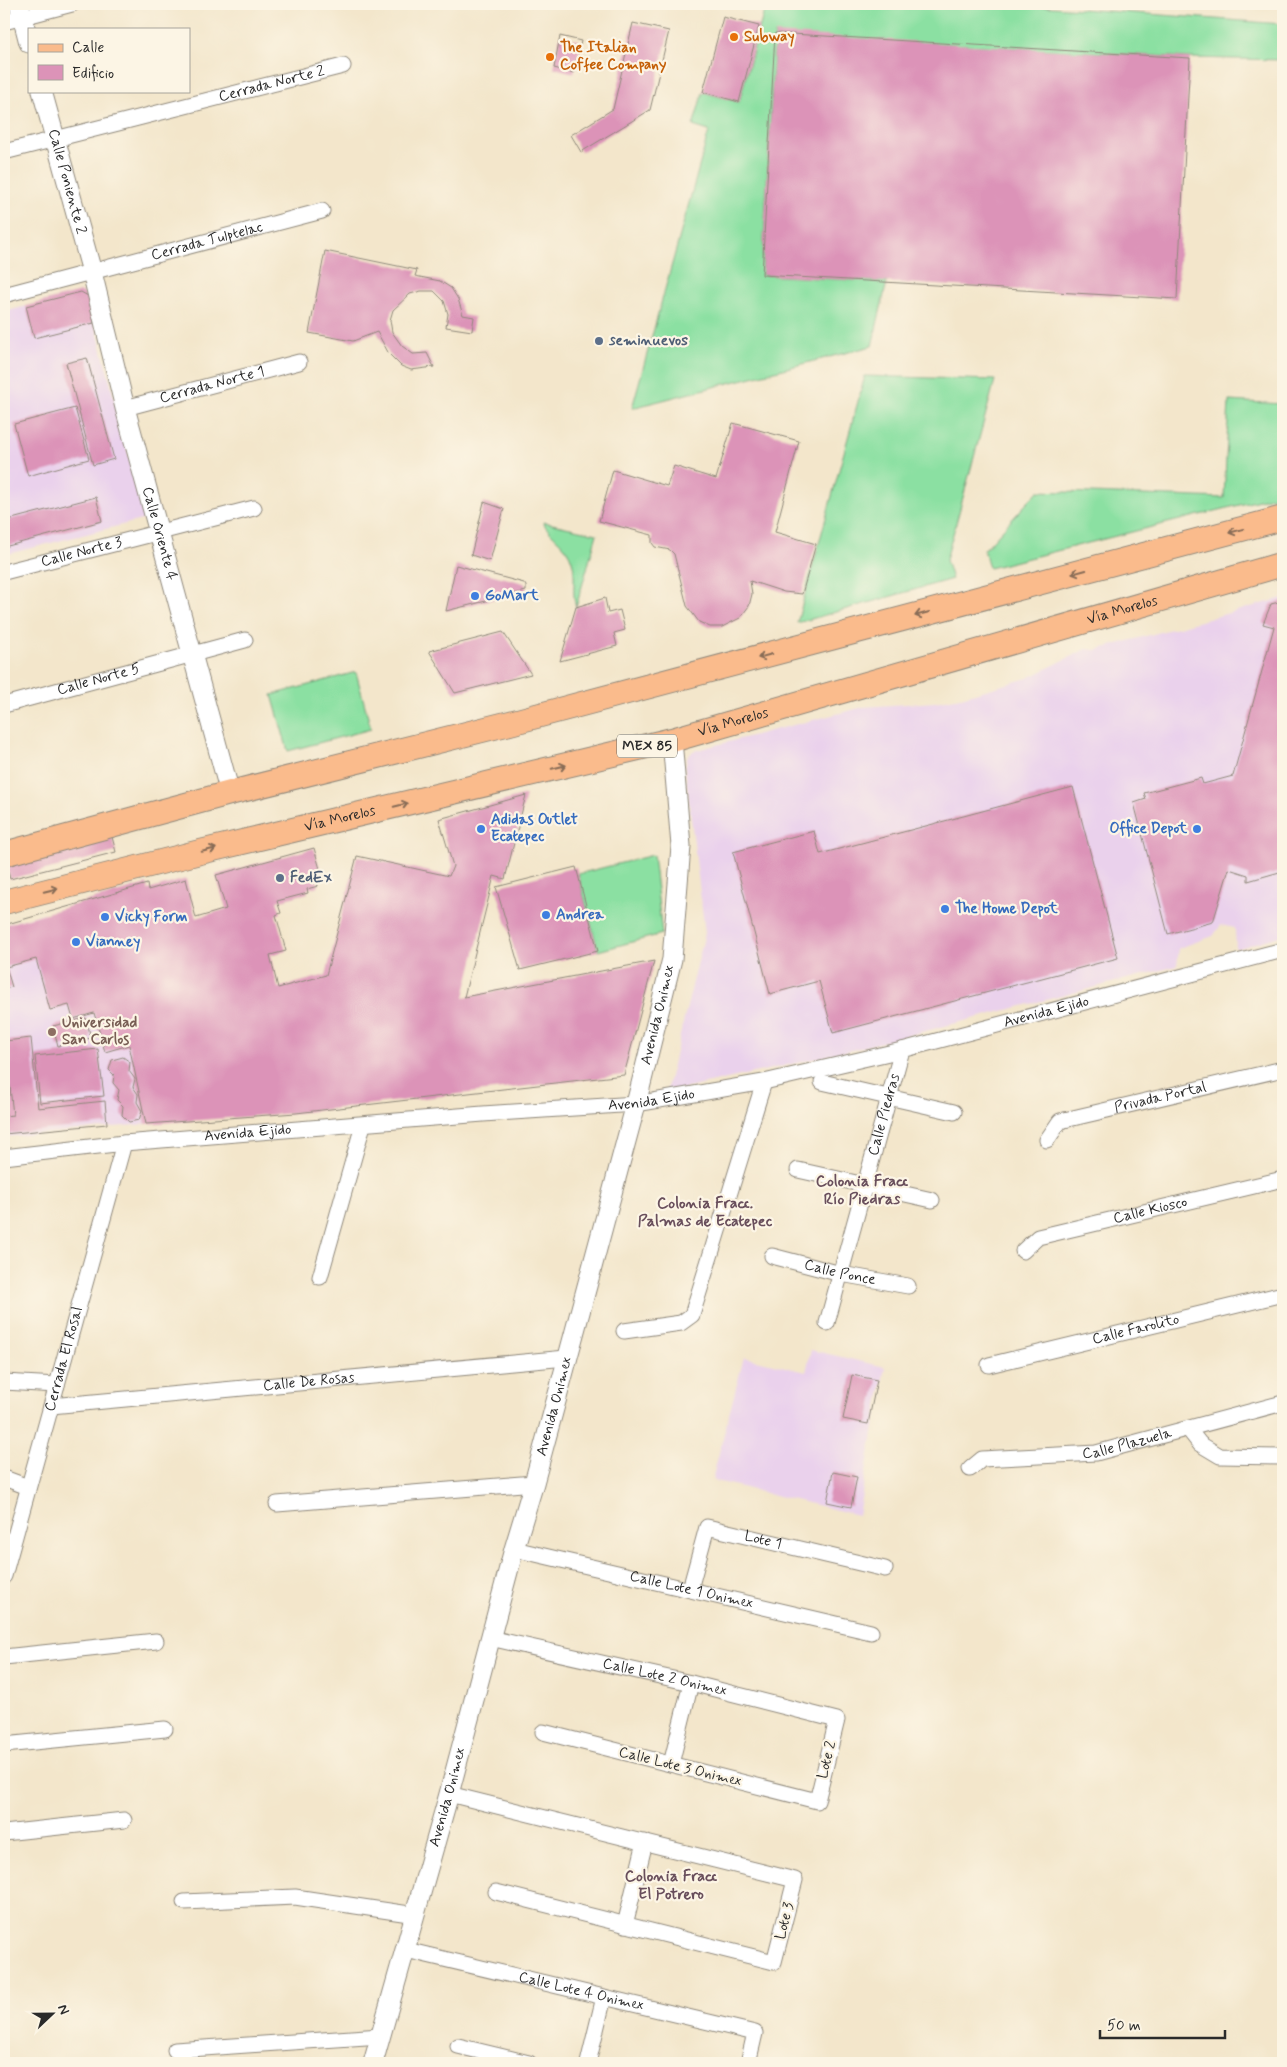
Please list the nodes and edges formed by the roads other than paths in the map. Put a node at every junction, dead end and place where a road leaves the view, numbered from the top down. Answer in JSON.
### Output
{"nodes":[{"id":1,"x":72,"y":4,"type":"edge"},
{"id":2,"x":20,"y":10,"type":"edge"},
{"id":3,"x":4,"y":22,"type":"edge"},
{"id":4,"x":28,"y":38,"type":"edge"},
{"id":5,"x":343,"y":66,"type":"dead end"},
{"id":6,"x":42,"y":92,"type":"edge"},
{"id":7,"x":54,"y":139,"type":"junction"},
{"id":8,"x":4,"y":152,"type":"edge"},
{"id":9,"x":322,"y":211,"type":"dead end"},
{"id":10,"x":92,"y":272,"type":"junction"},
{"id":11,"x":4,"y":296,"type":"edge"},
{"id":12,"x":299,"y":362,"type":"dead end"},
{"id":13,"x":125,"y":408,"type":"junction"},
{"id":14,"x":254,"y":508,"type":"dead end"},
{"id":15,"x":1283,"y":518,"type":"edge"},
{"id":16,"x":159,"y":532,"type":"junction"},
{"id":17,"x":1283,"y":564,"type":"edge"},
{"id":18,"x":4,"y":572,"type":"edge"},
{"id":19,"x":246,"y":640,"type":"dead end"},
{"id":20,"x":193,"y":656,"type":"junction"},
{"id":21,"x":4,"y":705,"type":"edge"},
{"id":22,"x":672,"y":740,"type":"junction"},
{"id":23,"x":230,"y":793,"type":"junction"},
{"id":24,"x":4,"y":854,"type":"edge"},
{"id":25,"x":4,"y":902,"type":"edge"},
{"id":26,"x":1283,"y":950,"type":"edge"},
{"id":27,"x":902,"y":1050,"type":"junction"},
{"id":28,"x":1283,"y":1069,"type":"edge"},
{"id":29,"x":764,"y":1082,"type":"junction"},
{"id":30,"x":822,"y":1082,"type":"dead end"},
{"id":31,"x":888,"y":1098,"type":"junction"},
{"id":32,"x":636,"y":1104,"type":"junction"},
{"id":33,"x":954,"y":1112,"type":"dead end"},
{"id":34,"x":363,"y":1125,"type":"junction"},
{"id":35,"x":1047,"y":1140,"type":"dead end"},
{"id":36,"x":124,"y":1143,"type":"junction"},
{"id":37,"x":4,"y":1157,"type":"edge"},
{"id":38,"x":798,"y":1170,"type":"dead end"},
{"id":39,"x":1283,"y":1179,"type":"edge"},
{"id":40,"x":864,"y":1186,"type":"junction"},
{"id":41,"x":932,"y":1200,"type":"dead end"},
{"id":42,"x":1023,"y":1251,"type":"dead end"},
{"id":43,"x":772,"y":1256,"type":"dead end"},
{"id":44,"x":840,"y":1274,"type":"junction"},
{"id":45,"x":320,"y":1277,"type":"dead end"},
{"id":46,"x":908,"y":1286,"type":"dead end"},
{"id":47,"x":1283,"y":1294,"type":"edge"},
{"id":48,"x":827,"y":1324,"type":"dead end"},
{"id":49,"x":624,"y":1331,"type":"dead end"},
{"id":50,"x":566,"y":1358,"type":"junction"},
{"id":51,"x":989,"y":1364,"type":"dead end"},
{"id":52,"x":4,"y":1382,"type":"edge"},
{"id":53,"x":57,"y":1385,"type":"junction"},
{"id":54,"x":1283,"y":1403,"type":"edge"},
{"id":55,"x":51,"y":1406,"type":"junction"},
{"id":56,"x":1189,"y":1430,"type":"junction"},
{"id":57,"x":1283,"y":1457,"type":"edge"},
{"id":58,"x":970,"y":1469,"type":"dead end"},
{"id":59,"x":4,"y":1478,"type":"edge"},
{"id":60,"x":534,"y":1483,"type":"junction"},
{"id":61,"x":28,"y":1487,"type":"junction"},
{"id":62,"x":276,"y":1504,"type":"dead end"},
{"id":63,"x":514,"y":1549,"type":"junction"},
{"id":64,"x":885,"y":1569,"type":"dead end"},
{"id":65,"x":4,"y":1576,"type":"edge"},
{"id":66,"x":690,"y":1590,"type":"junction"},
{"id":67,"x":871,"y":1632,"type":"dead end"},
{"id":68,"x":490,"y":1638,"type":"junction"},
{"id":69,"x":156,"y":1641,"type":"dead end"},
{"id":70,"x":4,"y":1657,"type":"edge"},
{"id":71,"x":691,"y":1683,"type":"junction"},
{"id":72,"x":837,"y":1720,"type":"joint"},
{"id":73,"x":165,"y":1729,"type":"dead end"},
{"id":74,"x":543,"y":1732,"type":"dead end"},
{"id":75,"x":4,"y":1745,"type":"edge"},
{"id":76,"x":671,"y":1764,"type":"junction"},
{"id":77,"x":449,"y":1794,"type":"junction"},
{"id":78,"x":817,"y":1801,"type":"joint"},
{"id":79,"x":124,"y":1820,"type":"dead end"},
{"id":80,"x":4,"y":1833,"type":"edge"},
{"id":81,"x":646,"y":1842,"type":"junction"},
{"id":82,"x":496,"y":1892,"type":"dead end"},
{"id":83,"x":184,"y":1902,"type":"dead end"},
{"id":84,"x":416,"y":1915,"type":"junction"},
{"id":85,"x":625,"y":1924,"type":"junction"},
{"id":86,"x":406,"y":1950,"type":"junction"},
{"id":87,"x":604,"y":1997,"type":"junction"},
{"id":88,"x":381,"y":2036,"type":"junction"},
{"id":89,"x":458,"y":2046,"type":"dead end"},
{"id":90,"x":176,"y":2050,"type":"dead end"},
{"id":91,"x":373,"y":2063,"type":"edge"},
{"id":92,"x":529,"y":2063,"type":"edge"},
{"id":93,"x":588,"y":2063,"type":"edge"},
{"id":94,"x":748,"y":2063,"type":"edge"}],
"edges":[{"from":1,"to":2,"type":"street"},
{"from":2,"to":3,"type":"street"},
{"from":2,"to":4,"type":"street"},
{"from":5,"to":7,"type":"street","name":"Cerrada Norte 2"},
{"from":6,"to":7,"type":"street","name":"Calle Poniente 2"},
{"from":7,"to":8,"type":"street","name":"Cerrada Norte 2"},
{"from":7,"to":10,"type":"street","name":"Calle Poniente 2"},
{"from":9,"to":10,"type":"street","name":"Cerrada Tulptelac"},
{"from":10,"to":11,"type":"street","name":"Cerrada Tulptelac"},
{"from":10,"to":13,"type":"street","name":"Calle Oriente 4"},
{"from":12,"to":13,"type":"street","name":"Cerrada Norte 1"},
{"from":13,"to":16,"type":"street","name":"Calle Oriente 4"},
{"from":14,"to":16,"type":"street","name":"Calle Norte 3"},
{"from":15,"to":23,"type":"main road","one_way":true},
{"from":16,"to":18,"type":"street","name":"Calle Norte 3"},
{"from":16,"to":20,"type":"street","name":"Calle Oriente 4"},
{"from":17,"to":22,"type":"main road","name":"Vía Morelos","number":"MEX 85"},
{"from":19,"to":20,"type":"street","name":"Calle Norte 5"},
{"from":20,"to":21,"type":"street","name":"Calle Norte 5"},
{"from":20,"to":23,"type":"street","name":"Calle Oriente 4"},
{"from":25,"to":22,"type":"main road","name":"Vía Morelos","number":"MEX 85","one_way":true},
{"from":22,"to":32,"type":"street","name":"Avenida Onimex"},
{"from":23,"to":24,"type":"main road"},
{"from":26,"to":27,"type":"street","name":"Avenida Ejido"},
{"from":27,"to":29,"type":"street","name":"Avenida Ejido"},
{"from":27,"to":31,"type":"street","name":"Calle Piedras"},
{"from":28,"to":35,"type":"street","name":"Privada Portal"},
{"from":29,"to":32,"type":"street","name":"Avenida Ejido"},
{"from":29,"to":49,"type":"street"},
{"from":30,"to":31,"type":"street"},
{"from":31,"to":33,"type":"street"},
{"from":31,"to":40,"type":"street","name":"Calle Piedras"},
{"from":32,"to":34,"type":"street","name":"Avenida Ejido"},
{"from":32,"to":50,"type":"street","name":"Avenida Onimex"},
{"from":34,"to":36,"type":"street","name":"Avenida Ejido"},
{"from":34,"to":45,"type":"street"},
{"from":36,"to":37,"type":"street","name":"Avenida Ejido"},
{"from":36,"to":53,"type":"street","name":"Cerrada El Rosal"},
{"from":38,"to":40,"type":"street"},
{"from":39,"to":42,"type":"street","name":"Calle Kiosco"},
{"from":40,"to":41,"type":"street"},
{"from":40,"to":44,"type":"street","name":"Calle Piedras"},
{"from":43,"to":44,"type":"street","name":"Calle Ponce"},
{"from":44,"to":46,"type":"street","name":"Calle Ponce"},
{"from":44,"to":48,"type":"street","name":"Calle Piedras"},
{"from":47,"to":51,"type":"street","name":"Calle Farolito"},
{"from":50,"to":55,"type":"street","name":"Calle De Rosas"},
{"from":50,"to":60,"type":"street","name":"Avenida Onimex"},
{"from":52,"to":53,"type":"street"},
{"from":53,"to":55,"type":"street","name":"Cerrada El Rosal"},
{"from":54,"to":56,"type":"street","name":"Calle Plazuela"},
{"from":55,"to":61,"type":"street","name":"Cerrada El Rosal"},
{"from":56,"to":57,"type":"street"},
{"from":56,"to":58,"type":"street","name":"Calle Plazuela"},
{"from":59,"to":61,"type":"street"},
{"from":60,"to":62,"type":"street"},
{"from":60,"to":63,"type":"street","name":"Avenida Onimex"},
{"from":61,"to":65,"type":"street","name":"Cerrada El Rosal"},
{"from":63,"to":66,"type":"street","name":"Calle Lote 1 Onimex"},
{"from":63,"to":68,"type":"street","name":"Avenida Onimex"},
{"from":64,"to":66,"type":"street","name":"Lote 1"},
{"from":66,"to":67,"type":"street","name":"Calle Lote 1 Onimex"},
{"from":68,"to":71,"type":"street","name":"Calle Lote 2 Onimex"},
{"from":68,"to":77,"type":"street","name":"Avenida Onimex"},
{"from":69,"to":70,"type":"street"},
{"from":71,"to":72,"type":"street","name":"Calle Lote 2 Onimex"},
{"from":71,"to":76,"type":"street"},
{"from":72,"to":78,"type":"street","name":"Lote 2"},
{"from":73,"to":75,"type":"street"},
{"from":74,"to":76,"type":"street","name":"Calle Lote 3 Onimex"},
{"from":76,"to":78,"type":"street","name":"Calle Lote 3 Onimex"},
{"from":77,"to":81,"type":"street","name":"Lote 3"},
{"from":77,"to":84,"type":"street","name":"Avenida Onimex"},
{"from":79,"to":80,"type":"street"},
{"from":81,"to":85,"type":"street"},
{"from":81,"to":85,"type":"street","name":"Lote 3"},
{"from":82,"to":85,"type":"street","name":"Lote 3"},
{"from":83,"to":84,"type":"street"},
{"from":84,"to":86,"type":"street","name":"Avenida Onimex"},
{"from":86,"to":87,"type":"street","name":"Calle Lote 4 Onimex"},
{"from":86,"to":88,"type":"street","name":"Avenida Onimex"},
{"from":87,"to":93,"type":"street"},
{"from":87,"to":94,"type":"street","name":"Calle Lote 4 Onimex"},
{"from":88,"to":90,"type":"street"},
{"from":88,"to":91,"type":"street","name":"Avenida Onimex"},
{"from":89,"to":92,"type":"street"}]}
